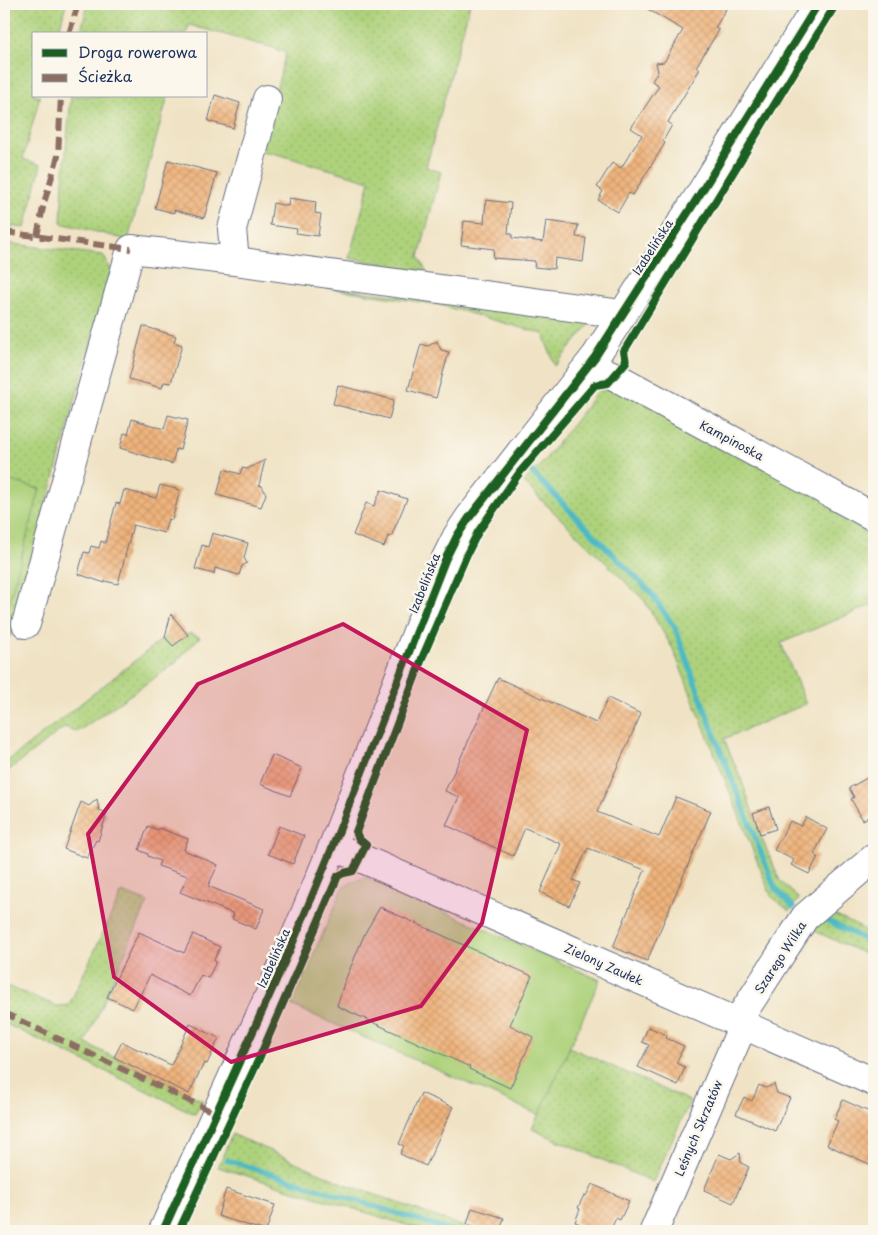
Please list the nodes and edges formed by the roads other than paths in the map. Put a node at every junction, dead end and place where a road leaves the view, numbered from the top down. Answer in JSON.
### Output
{"nodes":[{"id":1,"x":818,"y":4,"type":"edge"},
{"id":2,"x":267,"y":100,"type":"dead end"},
{"id":3,"x":235,"y":261,"type":"junction"},
{"id":4,"x":622,"y":314,"type":"junction"},
{"id":5,"x":589,"y":365,"type":"junction"},
{"id":6,"x":874,"y":517,"type":"edge"},
{"id":7,"x":26,"y":624,"type":"dead end"},
{"id":8,"x":333,"y":846,"type":"junction"},
{"id":9,"x":874,"y":858,"type":"edge"},
{"id":10,"x":740,"y":1023,"type":"junction"},
{"id":11,"x":874,"y":1082,"type":"edge"},
{"id":12,"x":171,"y":1229,"type":"edge"},
{"id":13,"x":654,"y":1231,"type":"edge"}],
"edges":[{"from":1,"to":4,"type":"street","name":"Izabelińska"},
{"from":2,"to":3,"type":"street"},
{"from":3,"to":4,"type":"street"},
{"from":3,"to":7,"type":"street"},
{"from":4,"to":5,"type":"street","name":"Izabelińska"},
{"from":5,"to":6,"type":"street","name":"Kampinoska"},
{"from":5,"to":8,"type":"street","name":"Izabelińska"},
{"from":8,"to":10,"type":"street","name":"Zielony Zaułek"},
{"from":8,"to":12,"type":"street","name":"Izabelińska"},
{"from":9,"to":10,"type":"street","name":"Szarego Wilka"},
{"from":10,"to":11,"type":"street","name":"Zielony Zaułek"},
{"from":10,"to":13,"type":"street","name":"Leśnych Skrzatów"}]}
